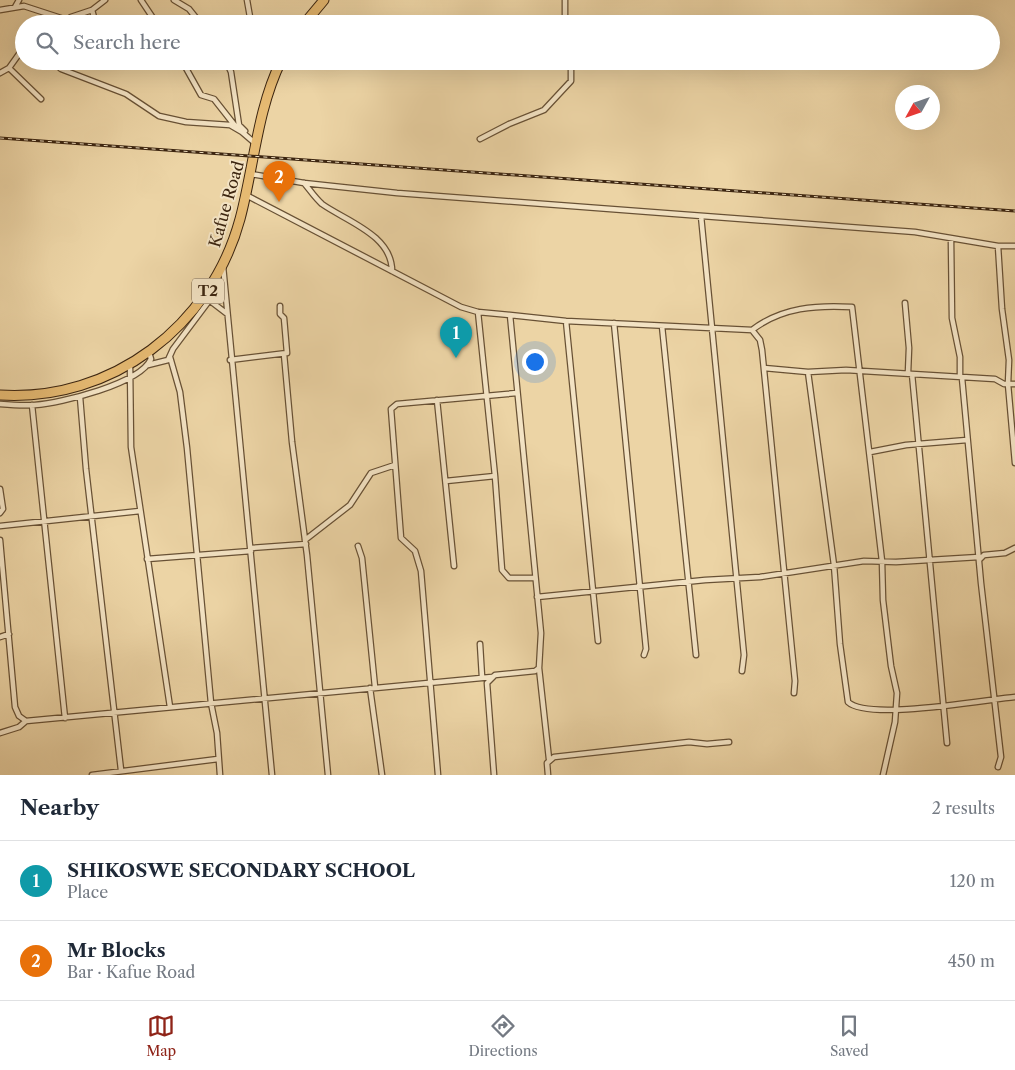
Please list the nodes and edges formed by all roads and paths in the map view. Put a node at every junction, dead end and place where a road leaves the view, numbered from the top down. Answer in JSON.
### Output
{"nodes":[{"id":1,"x":19,"y":0,"type":"edge"},
{"id":2,"x":105,"y":0,"type":"edge"},
{"id":3,"x":141,"y":0,"type":"edge"},
{"id":4,"x":174,"y":0,"type":"edge"},
{"id":5,"x":247,"y":0,"type":"edge"},
{"id":6,"x":324,"y":0,"type":"edge"},
{"id":7,"x":565,"y":0,"type":"edge"},
{"id":8,"x":15,"y":7,"type":"junction"},
{"id":9,"x":0,"y":10,"type":"edge"},
{"id":10,"x":92,"y":10,"type":"junction"},
{"id":11,"x":48,"y":15,"type":"edge"},
{"id":12,"x":76,"y":15,"type":"edge"},
{"id":13,"x":93,"y":15,"type":"edge"},
{"id":14,"x":151,"y":15,"type":"edge"},
{"id":15,"x":193,"y":15,"type":"edge"},
{"id":16,"x":250,"y":15,"type":"edge"},
{"id":17,"x":312,"y":15,"type":"edge"},
{"id":18,"x":565,"y":15,"type":"edge"},
{"id":19,"x":15,"y":60,"type":"edge"},
{"id":20,"x":10,"y":68,"type":"junction"},
{"id":21,"x":65,"y":70,"type":"edge"},
{"id":22,"x":187,"y":70,"type":"edge"},
{"id":23,"x":229,"y":70,"type":"edge"},
{"id":24,"x":277,"y":70,"type":"edge"},
{"id":25,"x":571,"y":70,"type":"edge"},
{"id":26,"x":0,"y":73,"type":"edge"},
{"id":27,"x":41,"y":99,"type":"dead end"},
{"id":28,"x":236,"y":127,"type":"junction"},
{"id":29,"x":480,"y":139,"type":"dead end"},
{"id":30,"x":254,"y":142,"type":"junction"},
{"id":31,"x":250,"y":174,"type":"junction"},
{"id":32,"x":304,"y":183,"type":"junction"},
{"id":33,"x":246,"y":195,"type":"junction"},
{"id":34,"x":701,"y":216,"type":"junction"},
{"id":35,"x":951,"y":239,"type":"junction"},
{"id":36,"x":998,"y":246,"type":"junction"},
{"id":37,"x":1015,"y":246,"type":"edge"},
{"id":38,"x":222,"y":265,"type":"junction"},
{"id":39,"x":392,"y":271,"type":"junction"},
{"id":40,"x":207,"y":298,"type":"junction"},
{"id":41,"x":906,"y":303,"type":"dead end"},
{"id":42,"x":280,"y":306,"type":"dead end"},
{"id":43,"x":478,"y":312,"type":"junction"},
{"id":44,"x":226,"y":313,"type":"junction"},
{"id":45,"x":510,"y":315,"type":"junction"},
{"id":46,"x":566,"y":320,"type":"junction"},
{"id":47,"x":614,"y":323,"type":"junction"},
{"id":48,"x":662,"y":326,"type":"junction"},
{"id":49,"x":712,"y":329,"type":"junction"},
{"id":50,"x":752,"y":330,"type":"junction"},
{"id":51,"x":149,"y":352,"type":"junction"},
{"id":52,"x":284,"y":354,"type":"junction"},
{"id":53,"x":170,"y":357,"type":"junction"},
{"id":54,"x":230,"y":360,"type":"junction"},
{"id":55,"x":130,"y":365,"type":"junction"},
{"id":56,"x":148,"y":365,"type":"junction"},
{"id":57,"x":764,"y":368,"type":"junction"},
{"id":58,"x":808,"y":372,"type":"junction"},
{"id":59,"x":859,"y":372,"type":"junction"},
{"id":60,"x":910,"y":374,"type":"junction"},
{"id":61,"x":961,"y":378,"type":"junction"},
{"id":62,"x":128,"y":379,"type":"junction"},
{"id":63,"x":1008,"y":384,"type":"junction"},
{"id":64,"x":1015,"y":384,"type":"edge"},
{"id":65,"x":517,"y":393,"type":"junction"},
{"id":66,"x":0,"y":395,"type":"edge"},
{"id":67,"x":487,"y":395,"type":"junction"},
{"id":68,"x":80,"y":397,"type":"junction"},
{"id":69,"x":438,"y":400,"type":"junction"},
{"id":70,"x":0,"y":404,"type":"edge"},
{"id":71,"x":32,"y":406,"type":"junction"},
{"id":72,"x":967,"y":440,"type":"junction"},
{"id":73,"x":920,"y":445,"type":"junction"},
{"id":74,"x":870,"y":452,"type":"junction"},
{"id":75,"x":1015,"y":463,"type":"edge"},
{"id":76,"x":395,"y":464,"type":"junction"},
{"id":77,"x":495,"y":476,"type":"junction"},
{"id":78,"x":446,"y":482,"type":"junction"},
{"id":79,"x":0,"y":489,"type":"edge"},
{"id":80,"x":140,"y":511,"type":"junction"},
{"id":81,"x":0,"y":513,"type":"edge"},
{"id":82,"x":91,"y":516,"type":"junction"},
{"id":83,"x":46,"y":520,"type":"junction"},
{"id":84,"x":0,"y":526,"type":"edge"},
{"id":85,"x":0,"y":540,"type":"edge"},
{"id":86,"x":306,"y":542,"type":"junction"},
{"id":87,"x":358,"y":546,"type":"dead end"},
{"id":88,"x":1015,"y":548,"type":"edge"},
{"id":89,"x":251,"y":550,"type":"junction"},
{"id":90,"x":198,"y":555,"type":"junction"},
{"id":91,"x":979,"y":558,"type":"junction"},
{"id":92,"x":147,"y":559,"type":"junction"},
{"id":93,"x":929,"y":560,"type":"junction"},
{"id":94,"x":882,"y":561,"type":"junction"},
{"id":95,"x":834,"y":565,"type":"junction"},
{"id":96,"x":454,"y":566,"type":"dead end"},
{"id":97,"x":786,"y":572,"type":"junction"},
{"id":98,"x":535,"y":578,"type":"junction"},
{"id":99,"x":736,"y":578,"type":"junction"},
{"id":100,"x":688,"y":582,"type":"junction"},
{"id":101,"x":640,"y":587,"type":"junction"},
{"id":102,"x":592,"y":591,"type":"junction"},
{"id":103,"x":537,"y":597,"type":"junction"},
{"id":104,"x":9,"y":634,"type":"junction"},
{"id":105,"x":0,"y":637,"type":"edge"},
{"id":106,"x":598,"y":641,"type":"dead end"},
{"id":107,"x":480,"y":644,"type":"dead end"},
{"id":108,"x":644,"y":655,"type":"dead end"},
{"id":109,"x":696,"y":655,"type":"dead end"},
{"id":110,"x":540,"y":668,"type":"junction"},
{"id":111,"x":742,"y":671,"type":"dead end"},
{"id":112,"x":493,"y":676,"type":"junction"},
{"id":113,"x":482,"y":677,"type":"junction"},
{"id":114,"x":431,"y":681,"type":"junction"},
{"id":115,"x":372,"y":687,"type":"junction"},
{"id":116,"x":319,"y":692,"type":"junction"},
{"id":117,"x":794,"y":693,"type":"dead end"},
{"id":118,"x":1015,"y":697,"type":"edge"},
{"id":119,"x":264,"y":698,"type":"junction"},
{"id":120,"x":994,"y":700,"type":"junction"},
{"id":121,"x":211,"y":703,"type":"junction"},
{"id":122,"x":944,"y":705,"type":"junction"},
{"id":123,"x":170,"y":707,"type":"junction"},
{"id":124,"x":896,"y":710,"type":"junction"},
{"id":125,"x":114,"y":714,"type":"junction"},
{"id":126,"x":65,"y":718,"type":"junction"},
{"id":127,"x":26,"y":721,"type":"junction"},
{"id":128,"x":0,"y":733,"type":"edge"},
{"id":129,"x":729,"y":742,"type":"dead end"},
{"id":130,"x":947,"y":743,"type":"dead end"},
{"id":131,"x":218,"y":759,"type":"junction"},
{"id":132,"x":549,"y":759,"type":"junction"},
{"id":133,"x":998,"y":766,"type":"dead end"},
{"id":134,"x":121,"y":770,"type":"junction"},
{"id":135,"x":883,"y":774,"type":"edge"},
{"id":136,"x":92,"y":775,"type":"edge"},
{"id":137,"x":220,"y":775,"type":"edge"},
{"id":138,"x":272,"y":775,"type":"edge"},
{"id":139,"x":328,"y":775,"type":"edge"},
{"id":140,"x":382,"y":775,"type":"edge"},
{"id":141,"x":438,"y":775,"type":"edge"},
{"id":142,"x":494,"y":775,"type":"edge"},
{"id":143,"x":548,"y":775,"type":"edge"}],
"edges":[{"from":1,"to":8,"type":"street"},
{"from":2,"to":10,"type":"street"},
{"from":3,"to":14,"type":"street"},
{"from":4,"to":15,"type":"street"},
{"from":5,"to":16,"type":"street"},
{"from":6,"to":17,"type":"highway"},
{"from":7,"to":18,"type":"street"},
{"from":8,"to":9,"type":"street"},
{"from":8,"to":11,"type":"street"},
{"from":10,"to":12,"type":"street"},
{"from":10,"to":13,"type":"street"},
{"from":19,"to":20,"type":"street"},
{"from":20,"to":26,"type":"street"},
{"from":20,"to":27,"type":"street"},
{"from":21,"to":28,"type":"street"},
{"from":22,"to":28,"type":"street"},
{"from":23,"to":30,"type":"street"},
{"from":24,"to":30,"type":"highway","name":"Kafue Road","number":"T2"},
{"from":25,"to":29,"type":"street"},
{"from":28,"to":30,"type":"street"},
{"from":30,"to":31,"type":"highway","name":"Kafue Road","number":"T2"},
{"from":31,"to":32,"type":"street"},
{"from":31,"to":33,"type":"highway","name":"Kafue Road","number":"T2"},
{"from":32,"to":34,"type":"street"},
{"from":32,"to":39,"type":"street"},
{"from":33,"to":38,"type":"highway","name":"Kafue Road","number":"T2"},
{"from":33,"to":39,"type":"street"},
{"from":34,"to":35,"type":"street"},
{"from":34,"to":49,"type":"street"},
{"from":35,"to":36,"type":"street"},
{"from":35,"to":61,"type":"street"},
{"from":36,"to":37,"type":"street"},
{"from":36,"to":63,"type":"street"},
{"from":38,"to":40,"type":"highway","name":"Kafue Road","number":"T2"},
{"from":38,"to":44,"type":"street"},
{"from":39,"to":43,"type":"street"},
{"from":40,"to":44,"type":"street"},
{"from":40,"to":51,"type":"highway","name":"Kafue Road","number":"T2"},
{"from":40,"to":53,"type":"street"},
{"from":41,"to":60,"type":"street"},
{"from":42,"to":52,"type":"street"},
{"from":43,"to":45,"type":"street"},
{"from":43,"to":67,"type":"street"},
{"from":44,"to":54,"type":"street"},
{"from":45,"to":46,"type":"street"},
{"from":45,"to":65,"type":"street"},
{"from":46,"to":47,"type":"street"},
{"from":46,"to":102,"type":"street"},
{"from":47,"to":48,"type":"street"},
{"from":47,"to":101,"type":"street"},
{"from":48,"to":49,"type":"street"},
{"from":48,"to":100,"type":"street"},
{"from":49,"to":50,"type":"street"},
{"from":49,"to":99,"type":"street"},
{"from":50,"to":57,"type":"street"},
{"from":50,"to":59,"type":"street"},
{"from":51,"to":55,"type":"highway","name":"Kafue Road","number":"T2"},
{"from":51,"to":56,"type":"street"},
{"from":52,"to":54,"type":"street"},
{"from":52,"to":86,"type":"street"},
{"from":53,"to":56,"type":"street"},
{"from":53,"to":90,"type":"street"},
{"from":54,"to":89,"type":"street"},
{"from":55,"to":62,"type":"street"},
{"from":55,"to":66,"type":"highway","name":"Kafue Road","number":"T2"},
{"from":56,"to":62,"type":"street"},
{"from":57,"to":58,"type":"street"},
{"from":57,"to":97,"type":"street"},
{"from":58,"to":59,"type":"street"},
{"from":58,"to":95,"type":"street"},
{"from":59,"to":60,"type":"street"},
{"from":59,"to":74,"type":"street"},
{"from":60,"to":61,"type":"street"},
{"from":60,"to":73,"type":"street"},
{"from":61,"to":63,"type":"street"},
{"from":61,"to":72,"type":"street"},
{"from":62,"to":68,"type":"street"},
{"from":62,"to":80,"type":"street"},
{"from":63,"to":64,"type":"street"},
{"from":63,"to":75,"type":"street"},
{"from":65,"to":67,"type":"street"},
{"from":65,"to":98,"type":"street"},
{"from":67,"to":69,"type":"street"},
{"from":67,"to":77,"type":"street"},
{"from":68,"to":71,"type":"street"},
{"from":68,"to":82,"type":"street"},
{"from":69,"to":76,"type":"street"},
{"from":69,"to":78,"type":"street"},
{"from":70,"to":71,"type":"street"},
{"from":71,"to":83,"type":"street"},
{"from":72,"to":73,"type":"street"},
{"from":72,"to":91,"type":"street"},
{"from":73,"to":74,"type":"street"},
{"from":73,"to":93,"type":"street"},
{"from":74,"to":94,"type":"street"},
{"from":76,"to":86,"type":"street"},
{"from":76,"to":114,"type":"street"},
{"from":77,"to":78,"type":"street"},
{"from":77,"to":98,"type":"street"},
{"from":78,"to":96,"type":"street"},
{"from":79,"to":81,"type":"street"},
{"from":80,"to":82,"type":"street"},
{"from":80,"to":92,"type":"street"},
{"from":82,"to":83,"type":"street"},
{"from":82,"to":125,"type":"street"},
{"from":83,"to":84,"type":"street"},
{"from":83,"to":126,"type":"street"},
{"from":85,"to":104,"type":"street"},
{"from":86,"to":89,"type":"street"},
{"from":86,"to":116,"type":"street"},
{"from":87,"to":115,"type":"street"},
{"from":88,"to":91,"type":"street"},
{"from":89,"to":90,"type":"street"},
{"from":89,"to":119,"type":"street"},
{"from":90,"to":92,"type":"street"},
{"from":90,"to":121,"type":"street"},
{"from":91,"to":93,"type":"street"},
{"from":91,"to":120,"type":"street"},
{"from":92,"to":123,"type":"street"},
{"from":93,"to":94,"type":"street"},
{"from":93,"to":122,"type":"street"},
{"from":94,"to":95,"type":"street"},
{"from":94,"to":124,"type":"street"},
{"from":95,"to":97,"type":"street"},
{"from":95,"to":124,"type":"street"},
{"from":97,"to":99,"type":"street"},
{"from":97,"to":117,"type":"street"},
{"from":98,"to":103,"type":"street"},
{"from":99,"to":100,"type":"street"},
{"from":99,"to":111,"type":"street"},
{"from":100,"to":101,"type":"street"},
{"from":100,"to":109,"type":"street"},
{"from":101,"to":102,"type":"street"},
{"from":101,"to":108,"type":"street"},
{"from":102,"to":103,"type":"street"},
{"from":102,"to":106,"type":"street"},
{"from":103,"to":110,"type":"street"},
{"from":104,"to":105,"type":"street"},
{"from":104,"to":127,"type":"street"},
{"from":107,"to":113,"type":"street"},
{"from":110,"to":112,"type":"street"},
{"from":110,"to":132,"type":"street"},
{"from":112,"to":113,"type":"street"},
{"from":112,"to":142,"type":"street"},
{"from":113,"to":114,"type":"street"},
{"from":114,"to":115,"type":"street"},
{"from":114,"to":141,"type":"street"},
{"from":115,"to":116,"type":"street"},
{"from":115,"to":140,"type":"street"},
{"from":116,"to":119,"type":"street"},
{"from":116,"to":139,"type":"street"},
{"from":118,"to":120,"type":"street"},
{"from":119,"to":121,"type":"street"},
{"from":119,"to":138,"type":"street"},
{"from":120,"to":122,"type":"street"},
{"from":120,"to":133,"type":"street"},
{"from":121,"to":123,"type":"street"},
{"from":121,"to":131,"type":"street"},
{"from":122,"to":124,"type":"street"},
{"from":122,"to":130,"type":"street"},
{"from":123,"to":125,"type":"street"},
{"from":124,"to":135,"type":"street"},
{"from":125,"to":126,"type":"street"},
{"from":125,"to":134,"type":"street"},
{"from":126,"to":127,"type":"street"},
{"from":127,"to":128,"type":"street"},
{"from":129,"to":132,"type":"street"},
{"from":131,"to":134,"type":"street"},
{"from":131,"to":137,"type":"street"},
{"from":132,"to":143,"type":"street"},
{"from":134,"to":136,"type":"street"}]}
